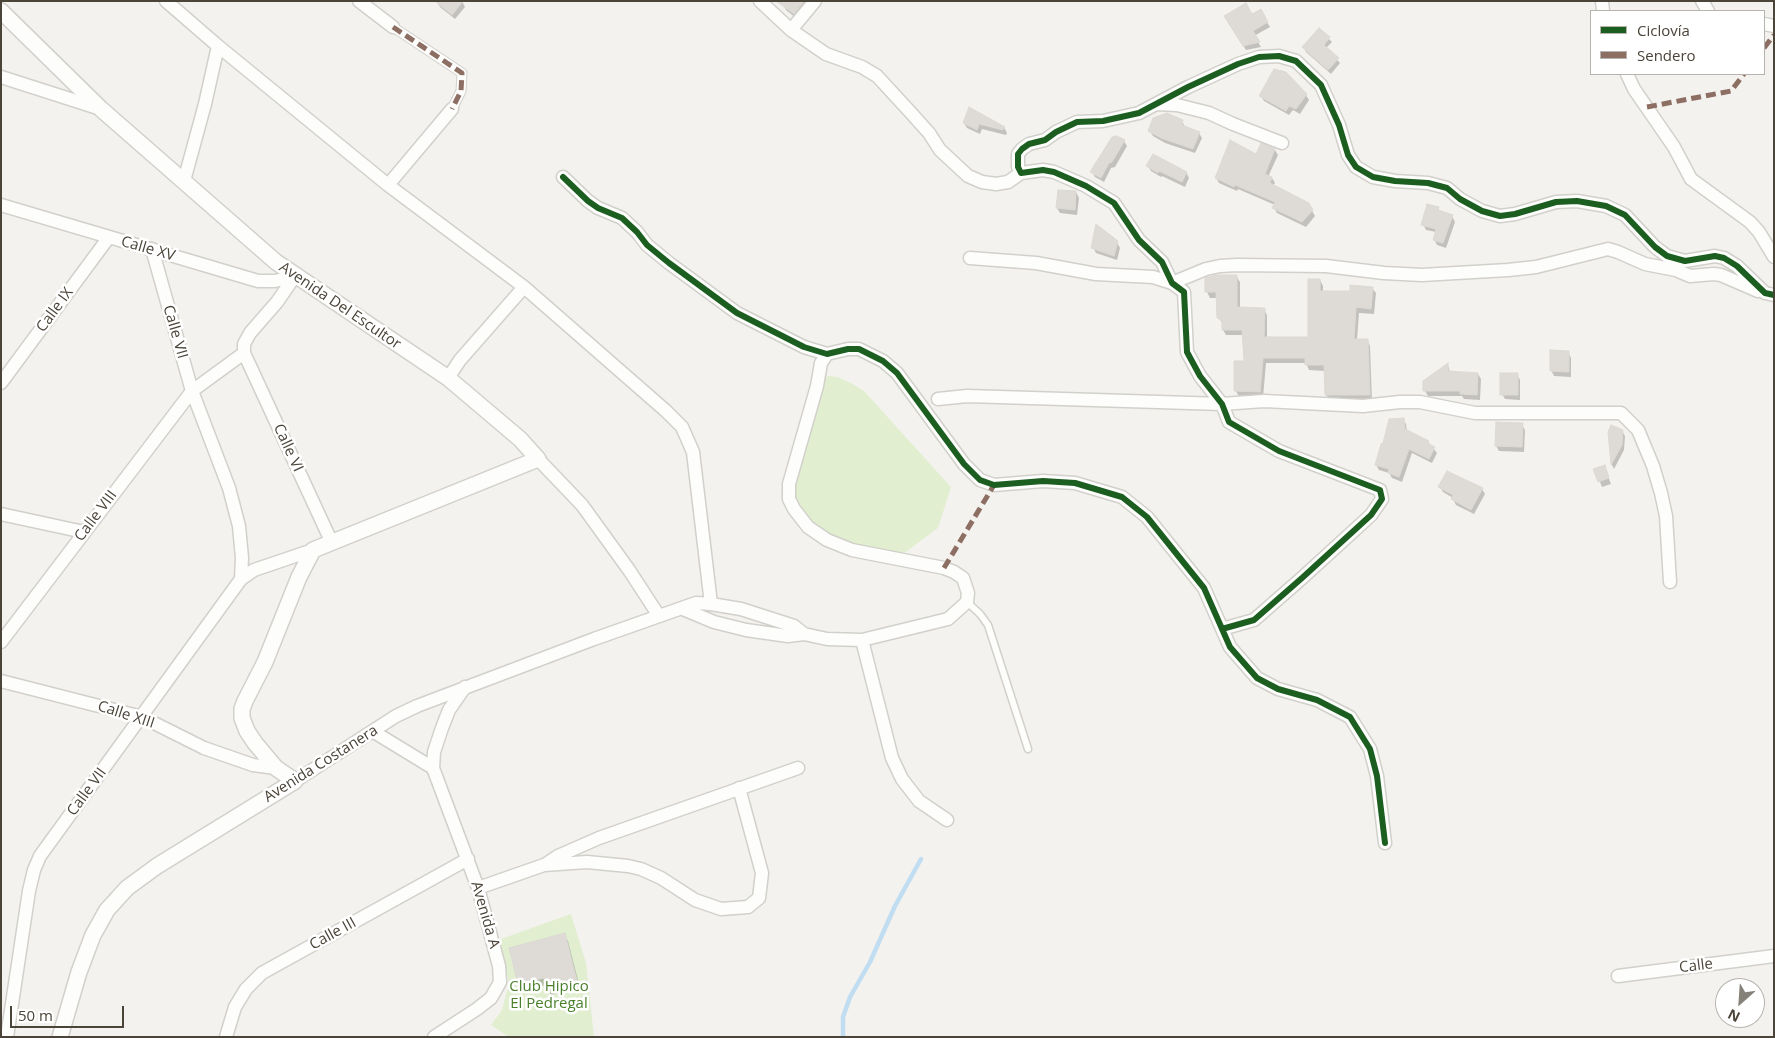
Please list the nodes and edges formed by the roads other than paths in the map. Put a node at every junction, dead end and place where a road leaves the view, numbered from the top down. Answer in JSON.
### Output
{"nodes":[{"id":1,"x":166,"y":1,"type":"edge"},
{"id":2,"x":359,"y":1,"type":"edge"},
{"id":3,"x":760,"y":1,"type":"edge"},
{"id":4,"x":815,"y":1,"type":"edge"},
{"id":5,"x":1,"y":11,"type":"edge"},
{"id":6,"x":393,"y":27,"type":"joint"},
{"id":7,"x":791,"y":30,"type":"junction"},
{"id":8,"x":218,"y":46,"type":"junction"},
{"id":9,"x":1626,"y":75,"type":"edge"},
{"id":10,"x":1,"y":77,"type":"edge"},
{"id":11,"x":1157,"y":104,"type":"junction"},
{"id":12,"x":452,"y":108,"type":"joint"},
{"id":13,"x":101,"y":110,"type":"junction"},
{"id":14,"x":1282,"y":142,"type":"dead end"},
{"id":15,"x":1021,"y":173,"type":"junction"},
{"id":16,"x":563,"y":177,"type":"dead end"},
{"id":17,"x":184,"y":181,"type":"junction"},
{"id":18,"x":388,"y":185,"type":"junction"},
{"id":19,"x":1,"y":205,"type":"edge"},
{"id":20,"x":108,"y":237,"type":"junction"},
{"id":21,"x":152,"y":249,"type":"junction"},
{"id":22,"x":1774,"y":257,"type":"edge"},
{"id":23,"x":970,"y":258,"type":"dead end"},
{"id":24,"x":295,"y":276,"type":"junction"},
{"id":25,"x":1172,"y":283,"type":"junction"},
{"id":26,"x":524,"y":287,"type":"junction"},
{"id":27,"x":1770,"y":294,"type":"edge"},
{"id":28,"x":244,"y":353,"type":"junction"},
{"id":29,"x":827,"y":354,"type":"junction"},
{"id":30,"x":448,"y":378,"type":"junction"},
{"id":31,"x":1,"y":383,"type":"edge"},
{"id":32,"x":192,"y":391,"type":"junction"},
{"id":33,"x":938,"y":399,"type":"dead end"},
{"id":34,"x":1222,"y":404,"type":"junction"},
{"id":35,"x":538,"y":459,"type":"junction"},
{"id":36,"x":1,"y":514,"type":"edge"},
{"id":37,"x":84,"y":532,"type":"junction"},
{"id":38,"x":332,"y":543,"type":"junction"},
{"id":39,"x":313,"y":550,"type":"junction"},
{"id":40,"x":241,"y":579,"type":"junction"},
{"id":41,"x":1670,"y":582,"type":"dead end"},
{"id":42,"x":967,"y":602,"type":"junction"},
{"id":43,"x":711,"y":604,"type":"junction"},
{"id":44,"x":683,"y":609,"type":"junction"},
{"id":45,"x":659,"y":616,"type":"junction"},
{"id":46,"x":1222,"y":629,"type":"junction"},
{"id":47,"x":804,"y":634,"type":"junction"},
{"id":48,"x":862,"y":640,"type":"junction"},
{"id":49,"x":1,"y":642,"type":"edge"},
{"id":50,"x":1,"y":681,"type":"edge"},
{"id":51,"x":464,"y":687,"type":"junction"},
{"id":52,"x":142,"y":717,"type":"junction"},
{"id":53,"x":374,"y":732,"type":"junction"},
{"id":54,"x":1028,"y":749,"type":"dead end"},
{"id":55,"x":276,"y":768,"type":"junction"},
{"id":56,"x":433,"y":768,"type":"junction"},
{"id":57,"x":798,"y":768,"type":"dead end"},
{"id":58,"x":295,"y":782,"type":"junction"},
{"id":59,"x":739,"y":788,"type":"junction"},
{"id":60,"x":947,"y":820,"type":"dead end"},
{"id":61,"x":1385,"y":843,"type":"dead end"},
{"id":62,"x":468,"y":859,"type":"junction"},
{"id":63,"x":544,"y":865,"type":"junction"},
{"id":64,"x":478,"y":888,"type":"junction"},
{"id":65,"x":1774,"y":956,"type":"edge"},
{"id":66,"x":1618,"y":976,"type":"dead end"},
{"id":67,"x":7,"y":1037,"type":"edge"},
{"id":68,"x":60,"y":1037,"type":"edge"},
{"id":69,"x":226,"y":1037,"type":"edge"},
{"id":70,"x":434,"y":1037,"type":"edge"}],
"edges":[{"from":1,"to":8,"type":"street"},
{"from":2,"to":6,"type":"street"},
{"from":3,"to":7,"type":"street"},
{"from":4,"to":7,"type":"street"},
{"from":5,"to":13,"type":"street","name":"Avenida Del Escultor"},
{"from":6,"to":12,"type":"street"},
{"from":7,"to":15,"type":"street"},
{"from":8,"to":17,"type":"street"},
{"from":8,"to":18,"type":"street"},
{"from":9,"to":22,"type":"street"},
{"from":10,"to":13,"type":"street"},
{"from":11,"to":14,"type":"street"},
{"from":11,"to":15,"type":"street"},
{"from":11,"to":27,"type":"street"},
{"from":12,"to":18,"type":"street"},
{"from":13,"to":17,"type":"street","name":"Avenida Del Escultor"},
{"from":15,"to":25,"type":"street"},
{"from":16,"to":29,"type":"street"},
{"from":17,"to":24,"type":"street","name":"Avenida Del Escultor"},
{"from":18,"to":26,"type":"street"},
{"from":19,"to":20,"type":"street","name":"Calle XV"},
{"from":20,"to":21,"type":"street","name":"Calle XV"},
{"from":20,"to":31,"type":"street","name":"Calle IX"},
{"from":21,"to":24,"type":"street","name":"Calle XV"},
{"from":21,"to":32,"type":"street","name":"Calle VII"},
{"from":23,"to":25,"type":"street"},
{"from":24,"to":28,"type":"street"},
{"from":24,"to":30,"type":"street","name":"Avenida Del Escultor"},
{"from":25,"to":27,"type":"street"},
{"from":25,"to":34,"type":"street"},
{"from":26,"to":30,"type":"street"},
{"from":26,"to":43,"type":"street"},
{"from":28,"to":32,"type":"street","name":"Calle VIII"},
{"from":28,"to":38,"type":"street","name":"Calle VI"},
{"from":29,"to":42,"type":"street"},
{"from":29,"to":46,"type":"street"},
{"from":30,"to":35,"type":"street","name":"Avenida Del Escultor"},
{"from":32,"to":37,"type":"street","name":"Calle VIII"},
{"from":32,"to":40,"type":"street","name":"Calle VII"},
{"from":33,"to":34,"type":"street"},
{"from":34,"to":41,"type":"street"},
{"from":34,"to":46,"type":"street"},
{"from":35,"to":38,"type":"street"},
{"from":35,"to":45,"type":"street","name":"Avenida Del Escultor"},
{"from":36,"to":37,"type":"street"},
{"from":37,"to":49,"type":"street","name":"Calle VIII"},
{"from":38,"to":39,"type":"street"},
{"from":39,"to":40,"type":"street"},
{"from":39,"to":55,"type":"street"},
{"from":40,"to":52,"type":"street","name":"Calle VII"},
{"from":42,"to":48,"type":"street"},
{"from":42,"to":54,"type":"lane"},
{"from":43,"to":44,"type":"street","name":"Avenida Costanera"},
{"from":43,"to":47,"type":"street","name":"Avenida Costanera"},
{"from":44,"to":45,"type":"street","name":"Avenida Costanera"},
{"from":44,"to":47,"type":"street"},
{"from":45,"to":51,"type":"street","name":"Avenida Costanera"},
{"from":46,"to":61,"type":"street"},
{"from":47,"to":48,"type":"street"},
{"from":48,"to":60,"type":"street"},
{"from":50,"to":52,"type":"street","name":"Calle XIII"},
{"from":51,"to":53,"type":"street","name":"Avenida Costanera"},
{"from":51,"to":56,"type":"street","name":"Avenida A"},
{"from":52,"to":55,"type":"street","name":"Calle XIII"},
{"from":52,"to":67,"type":"street","name":"Calle VII"},
{"from":53,"to":56,"type":"street"},
{"from":53,"to":58,"type":"street","name":"Avenida Costanera"},
{"from":55,"to":58,"type":"street"},
{"from":56,"to":62,"type":"street","name":"Avenida A"},
{"from":57,"to":59,"type":"street"},
{"from":58,"to":68,"type":"street","name":"Avenida Costanera"},
{"from":59,"to":63,"type":"street"},
{"from":59,"to":63,"type":"street"},
{"from":62,"to":64,"type":"street","name":"Avenida A"},
{"from":62,"to":69,"type":"street","name":"Calle III"},
{"from":63,"to":64,"type":"street"},
{"from":64,"to":70,"type":"street","name":"Avenida A"},
{"from":65,"to":66,"type":"street","name":"Calle"}]}
